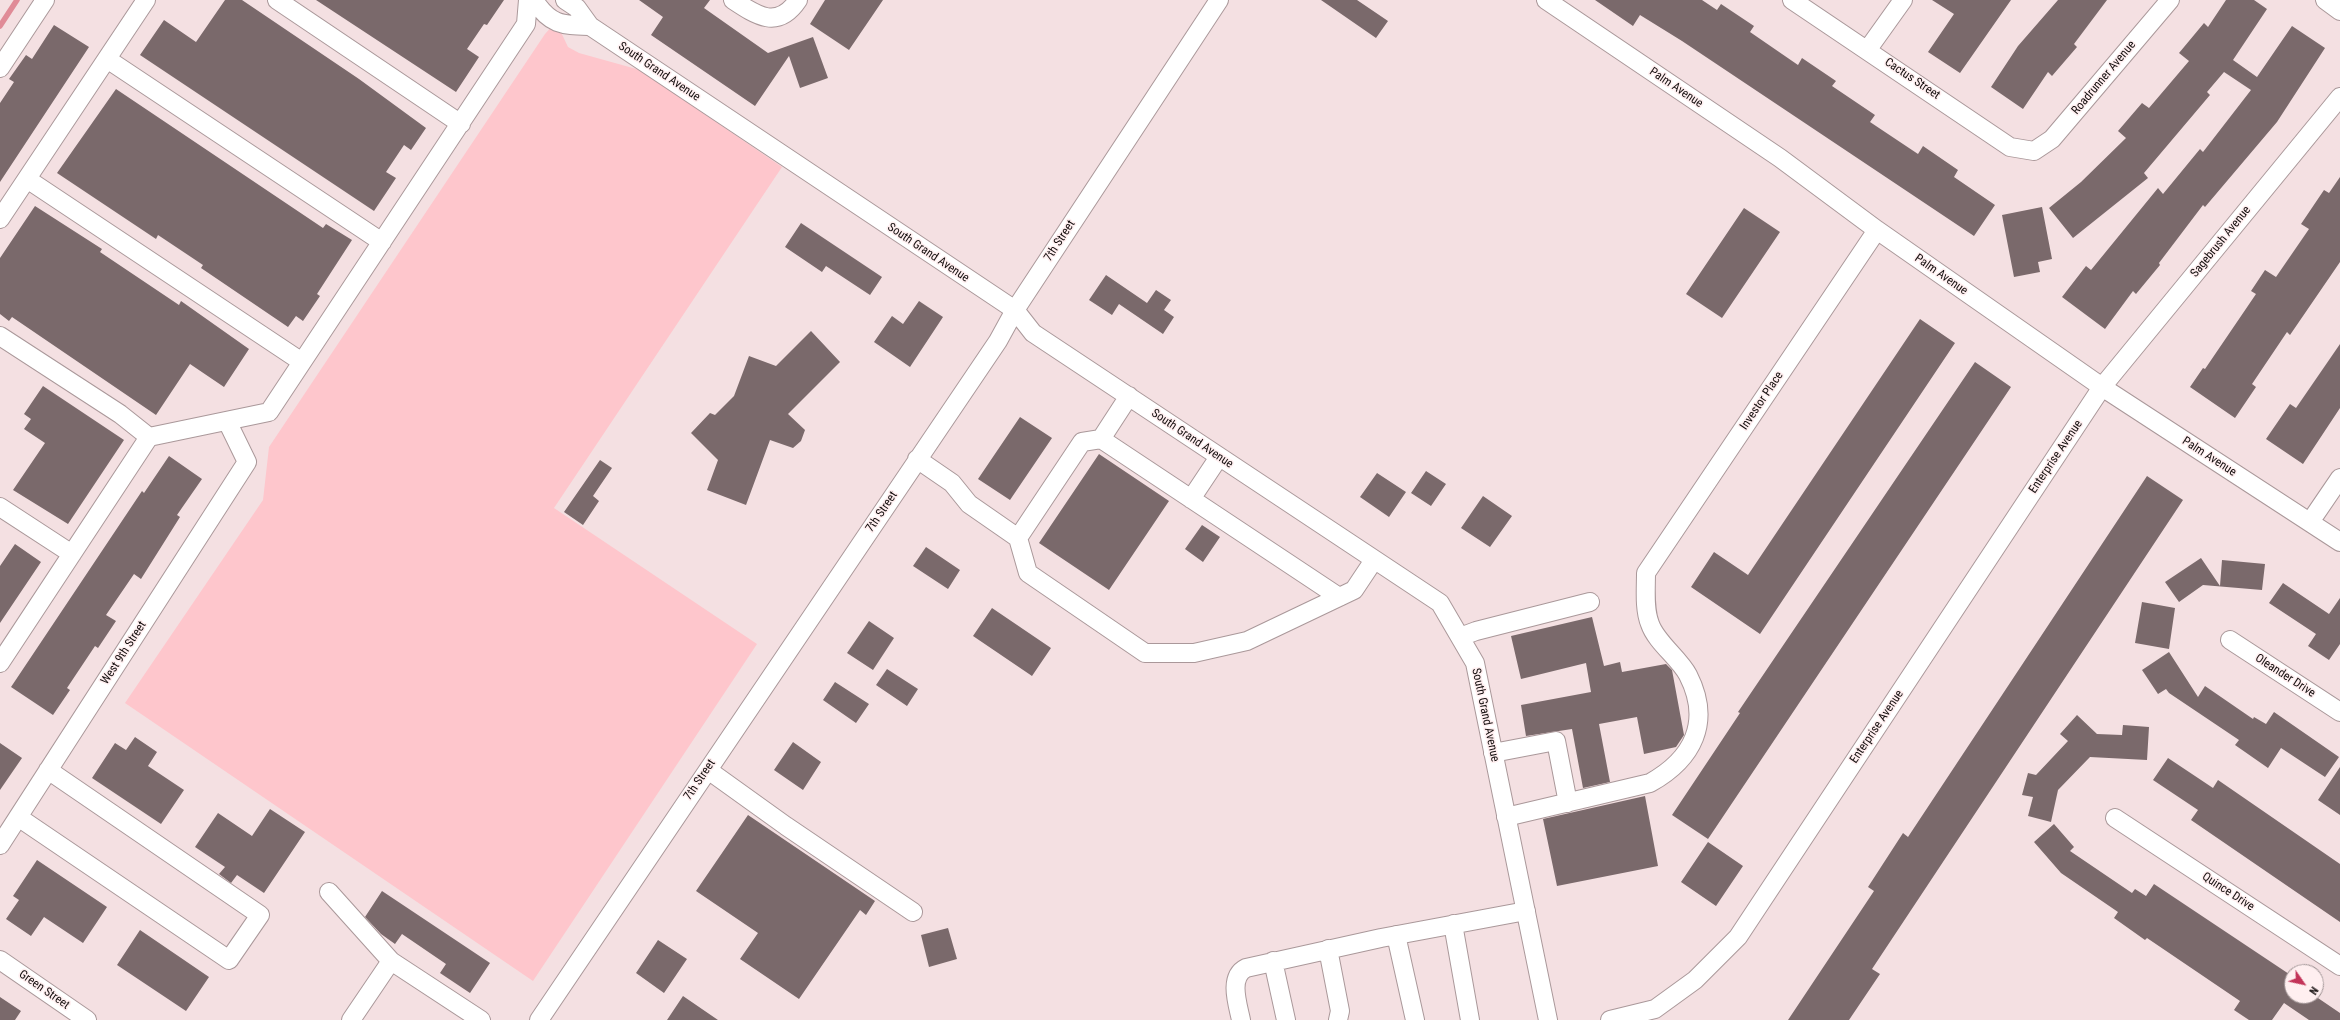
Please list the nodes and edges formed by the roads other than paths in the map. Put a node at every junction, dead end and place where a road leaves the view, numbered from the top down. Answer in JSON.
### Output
{"nodes":[{"id":1,"x":45,"y":0,"type":"edge"},
{"id":2,"x":146,"y":0,"type":"edge"},
{"id":3,"x":277,"y":0,"type":"edge"},
{"id":4,"x":528,"y":0,"type":"edge"},
{"id":5,"x":534,"y":0,"type":"edge"},
{"id":6,"x":565,"y":0,"type":"edge"},
{"id":7,"x":733,"y":0,"type":"edge"},
{"id":8,"x":798,"y":0,"type":"edge"},
{"id":9,"x":1219,"y":0,"type":"edge"},
{"id":10,"x":1546,"y":0,"type":"edge"},
{"id":11,"x":1792,"y":0,"type":"edge"},
{"id":12,"x":1903,"y":0,"type":"edge"},
{"id":13,"x":2170,"y":0,"type":"edge"},
{"id":14,"x":2325,"y":0,"type":"edge"},
{"id":15,"x":2340,"y":10,"type":"edge"},
{"id":16,"x":590,"y":26,"type":"junction"},
{"id":17,"x":1868,"y":50,"type":"junction"},
{"id":18,"x":107,"y":59,"type":"junction"},
{"id":19,"x":0,"y":68,"type":"edge"},
{"id":20,"x":2340,"y":98,"type":"edge"},
{"id":21,"x":461,"y":124,"type":"junction"},
{"id":22,"x":2034,"y":151,"type":"joint"},
{"id":23,"x":27,"y":179,"type":"junction"},
{"id":24,"x":0,"y":219,"type":"edge"},
{"id":25,"x":1877,"y":230,"type":"junction"},
{"id":26,"x":382,"y":242,"type":"junction"},
{"id":27,"x":1015,"y":310,"type":"junction"},
{"id":28,"x":0,"y":336,"type":"edge"},
{"id":29,"x":302,"y":362,"type":"junction"},
{"id":30,"x":2102,"y":387,"type":"junction"},
{"id":31,"x":1129,"y":396,"type":"junction"},
{"id":32,"x":227,"y":421,"type":"junction"},
{"id":33,"x":149,"y":437,"type":"junction"},
{"id":34,"x":1101,"y":439,"type":"junction"},
{"id":35,"x":1219,"y":457,"type":"junction"},
{"id":36,"x":917,"y":459,"type":"junction"},
{"id":37,"x":2340,"y":478,"type":"edge"},
{"id":38,"x":1191,"y":499,"type":"junction"},
{"id":39,"x":0,"y":507,"type":"edge"},
{"id":40,"x":2310,"y":522,"type":"junction"},
{"id":41,"x":1018,"y":538,"type":"junction"},
{"id":42,"x":2340,"y":542,"type":"edge"},
{"id":43,"x":72,"y":554,"type":"junction"},
{"id":44,"x":1374,"y":560,"type":"junction"},
{"id":45,"x":1339,"y":597,"type":"junction"},
{"id":46,"x":1590,"y":602,"type":"dead end"},
{"id":47,"x":1460,"y":638,"type":"junction"},
{"id":48,"x":2230,"y":640,"type":"dead end"},
{"id":49,"x":0,"y":663,"type":"edge"},
{"id":50,"x":2340,"y":712,"type":"edge"},
{"id":51,"x":1493,"y":753,"type":"junction"},
{"id":52,"x":48,"y":770,"type":"junction"},
{"id":53,"x":708,"y":770,"type":"junction"},
{"id":54,"x":1568,"y":803,"type":"junction"},
{"id":55,"x":18,"y":817,"type":"junction"},
{"id":56,"x":1506,"y":817,"type":"junction"},
{"id":57,"x":2115,"y":818,"type":"dead end"},
{"id":58,"x":0,"y":845,"type":"edge"},
{"id":59,"x":329,"y":892,"type":"dead end"},
{"id":60,"x":1526,"y":911,"type":"junction"},
{"id":61,"x":913,"y":912,"type":"dead end"},
{"id":62,"x":1453,"y":924,"type":"junction"},
{"id":63,"x":1396,"y":935,"type":"junction"},
{"id":64,"x":1328,"y":949,"type":"junction"},
{"id":65,"x":0,"y":960,"type":"edge"},
{"id":66,"x":392,"y":961,"type":"junction"},
{"id":67,"x":1273,"y":961,"type":"junction"},
{"id":68,"x":2340,"y":966,"type":"edge"},
{"id":69,"x":64,"y":1014,"type":"edge"},
{"id":70,"x":87,"y":1020,"type":"edge"},
{"id":71,"x":351,"y":1020,"type":"edge"},
{"id":72,"x":481,"y":1020,"type":"edge"},
{"id":73,"x":539,"y":1020,"type":"edge"},
{"id":74,"x":1240,"y":1020,"type":"edge"},
{"id":75,"x":1286,"y":1020,"type":"edge"},
{"id":76,"x":1338,"y":1020,"type":"edge"},
{"id":77,"x":1415,"y":1020,"type":"edge"},
{"id":78,"x":1470,"y":1020,"type":"edge"},
{"id":79,"x":1548,"y":1020,"type":"edge"},
{"id":80,"x":1610,"y":1020,"type":"edge"}],
"edges":[{"from":1,"to":19,"type":"street"},
{"from":2,"to":18,"type":"street"},
{"from":3,"to":21,"type":"street"},
{"from":4,"to":21,"type":"street"},
{"from":5,"to":16,"type":"street"},
{"from":6,"to":16,"type":"street"},
{"from":7,"to":8,"type":"street"},
{"from":9,"to":27,"type":"street","name":"7th Street"},
{"from":10,"to":25,"type":"street","name":"Palm Avenue"},
{"from":11,"to":17,"type":"street","name":"Cactus Street"},
{"from":12,"to":17,"type":"street"},
{"from":13,"to":22,"type":"street","name":"Roadrunner Avenue"},
{"from":14,"to":15,"type":"street"},
{"from":16,"to":27,"type":"street","name":"South Grand Avenue"},
{"from":17,"to":22,"type":"street","name":"Cactus Street"},
{"from":18,"to":23,"type":"street"},
{"from":18,"to":26,"type":"street"},
{"from":20,"to":30,"type":"street","name":"Sagebrush Avenue"},
{"from":21,"to":26,"type":"street"},
{"from":23,"to":24,"type":"street"},
{"from":23,"to":29,"type":"street"},
{"from":25,"to":30,"type":"street","name":"Palm Avenue"},
{"from":25,"to":54,"type":"street","name":"Investor Place"},
{"from":26,"to":29,"type":"street"},
{"from":27,"to":31,"type":"street","name":"South Grand Avenue"},
{"from":27,"to":36,"type":"street","name":"7th Street"},
{"from":28,"to":33,"type":"street"},
{"from":29,"to":32,"type":"street"},
{"from":30,"to":40,"type":"street","name":"Palm Avenue"},
{"from":30,"to":80,"type":"street","name":"Enterprise Avenue"},
{"from":31,"to":34,"type":"street"},
{"from":31,"to":35,"type":"street","name":"South Grand Avenue"},
{"from":32,"to":33,"type":"street"},
{"from":32,"to":52,"type":"street","name":"West 9th Street"},
{"from":33,"to":43,"type":"street"},
{"from":34,"to":38,"type":"street"},
{"from":34,"to":41,"type":"street"},
{"from":35,"to":38,"type":"street"},
{"from":35,"to":44,"type":"street","name":"South Grand Avenue"},
{"from":36,"to":41,"type":"street"},
{"from":36,"to":53,"type":"street","name":"7th Street"},
{"from":37,"to":40,"type":"street"},
{"from":38,"to":45,"type":"street"},
{"from":39,"to":43,"type":"street"},
{"from":40,"to":42,"type":"street","name":"Palm Avenue"},
{"from":41,"to":45,"type":"street"},
{"from":43,"to":49,"type":"street"},
{"from":44,"to":45,"type":"street"},
{"from":44,"to":47,"type":"street","name":"South Grand Avenue"},
{"from":46,"to":47,"type":"street"},
{"from":47,"to":51,"type":"street","name":"South Grand Avenue"},
{"from":48,"to":50,"type":"street","name":"Oleander Drive"},
{"from":51,"to":54,"type":"street"},
{"from":51,"to":56,"type":"street","name":"South Grand Avenue"},
{"from":52,"to":55,"type":"street","name":"West 9th Street"},
{"from":52,"to":55,"type":"street"},
{"from":53,"to":61,"type":"street"},
{"from":53,"to":73,"type":"street","name":"7th Street"},
{"from":54,"to":56,"type":"street"},
{"from":55,"to":58,"type":"street","name":"West 9th Street"},
{"from":56,"to":60,"type":"street","name":"South Grand Avenue"},
{"from":57,"to":68,"type":"street","name":"Quince Drive"},
{"from":59,"to":66,"type":"street"},
{"from":60,"to":62,"type":"street"},
{"from":60,"to":79,"type":"street","name":"South Grand Avenue"},
{"from":62,"to":63,"type":"street"},
{"from":62,"to":78,"type":"street"},
{"from":63,"to":64,"type":"street"},
{"from":63,"to":77,"type":"street"},
{"from":64,"to":67,"type":"street"},
{"from":64,"to":76,"type":"street"},
{"from":65,"to":69,"type":"street","name":"Green Street"},
{"from":66,"to":71,"type":"street"},
{"from":66,"to":72,"type":"street"},
{"from":67,"to":74,"type":"street"},
{"from":67,"to":75,"type":"street"},
{"from":69,"to":70,"type":"street","name":"Green Street"}]}
